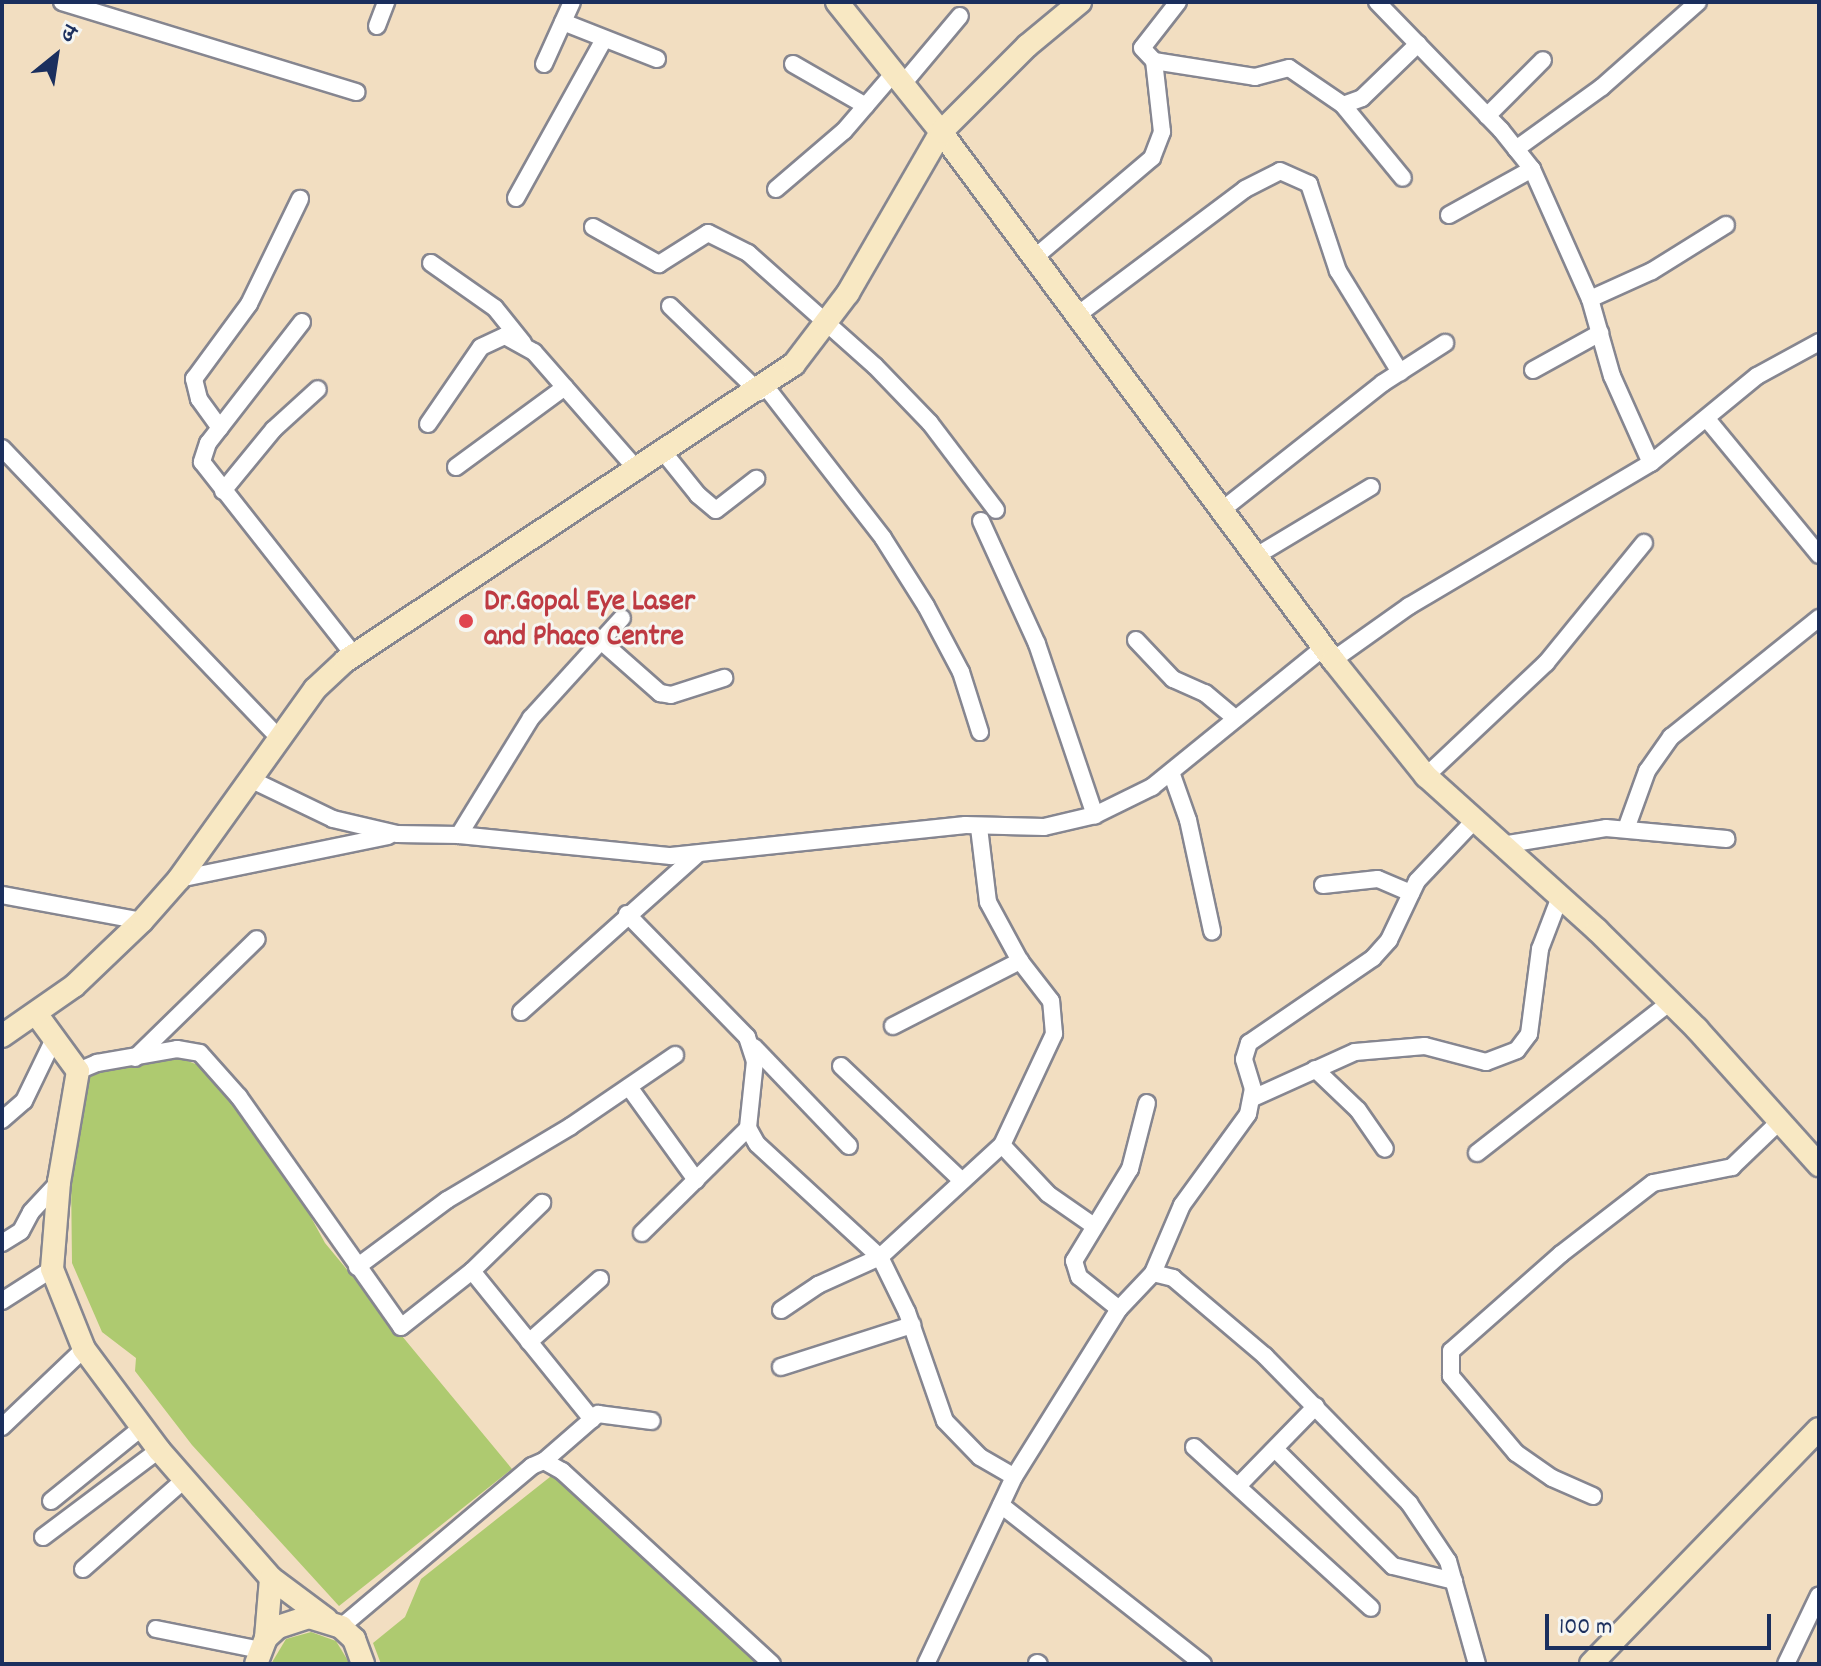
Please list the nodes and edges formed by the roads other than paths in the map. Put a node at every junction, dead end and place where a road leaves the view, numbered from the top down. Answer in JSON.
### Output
{"nodes":[{"id":1,"x":62,"y":2,"type":"edge"},
{"id":2,"x":386,"y":2,"type":"edge"},
{"id":3,"x":572,"y":2,"type":"edge"},
{"id":4,"x":837,"y":2,"type":"edge"},
{"id":5,"x":1080,"y":2,"type":"edge"},
{"id":6,"x":1178,"y":2,"type":"edge"},
{"id":7,"x":1377,"y":2,"type":"edge"},
{"id":8,"x":1698,"y":2,"type":"edge"},
{"id":9,"x":960,"y":16,"type":"dead end"},
{"id":10,"x":563,"y":22,"type":"junction"},
{"id":11,"x":377,"y":26,"type":"dead end"},
{"id":12,"x":604,"y":39,"type":"junction"},
{"id":13,"x":1418,"y":44,"type":"junction"},
{"id":14,"x":657,"y":59,"type":"dead end"},
{"id":15,"x":1543,"y":60,"type":"dead end"},
{"id":16,"x":1154,"y":61,"type":"junction"},
{"id":17,"x":544,"y":64,"type":"dead end"},
{"id":18,"x":793,"y":64,"type":"dead end"},
{"id":19,"x":897,"y":80,"type":"junction"},
{"id":20,"x":357,"y":92,"type":"dead end"},
{"id":21,"x":1343,"y":105,"type":"junction"},
{"id":22,"x":866,"y":106,"type":"junction"},
{"id":23,"x":1487,"y":116,"type":"junction"},
{"id":24,"x":941,"y":132,"type":"junction"},
{"id":25,"x":1516,"y":149,"type":"junction"},
{"id":26,"x":1532,"y":169,"type":"junction"},
{"id":27,"x":1403,"y":178,"type":"dead end"},
{"id":28,"x":776,"y":189,"type":"dead end"},
{"id":29,"x":516,"y":198,"type":"dead end"},
{"id":30,"x":300,"y":199,"type":"dead end"},
{"id":31,"x":1449,"y":215,"type":"dead end"},
{"id":32,"x":1726,"y":225,"type":"dead end"},
{"id":33,"x":593,"y":227,"type":"dead end"},
{"id":34,"x":1034,"y":258,"type":"junction"},
{"id":35,"x":431,"y":263,"type":"dead end"},
{"id":36,"x":1590,"y":299,"type":"junction"},
{"id":37,"x":670,"y":306,"type":"dead end"},
{"id":38,"x":1076,"y":316,"type":"junction"},
{"id":39,"x":302,"y":322,"type":"dead end"},
{"id":40,"x":827,"y":326,"type":"junction"},
{"id":41,"x":1600,"y":333,"type":"junction"},
{"id":42,"x":1819,"y":342,"type":"edge"},
{"id":43,"x":1445,"y":343,"type":"dead end"},
{"id":44,"x":524,"y":344,"type":"junction"},
{"id":45,"x":1533,"y":370,"type":"dead end"},
{"id":46,"x":1400,"y":372,"type":"junction"},
{"id":47,"x":565,"y":387,"type":"junction"},
{"id":48,"x":318,"y":389,"type":"dead end"},
{"id":49,"x":762,"y":389,"type":"junction"},
{"id":50,"x":1707,"y":419,"type":"junction"},
{"id":51,"x":428,"y":424,"type":"dead end"},
{"id":52,"x":220,"y":428,"type":"junction"},
{"id":53,"x":2,"y":448,"type":"edge"},
{"id":54,"x":665,"y":454,"type":"junction"},
{"id":55,"x":1651,"y":463,"type":"junction"},
{"id":56,"x":456,"y":467,"type":"dead end"},
{"id":57,"x":638,"y":471,"type":"junction"},
{"id":58,"x":756,"y":479,"type":"dead end"},
{"id":59,"x":1371,"y":487,"type":"dead end"},
{"id":60,"x":223,"y":491,"type":"junction"},
{"id":61,"x":996,"y":510,"type":"dead end"},
{"id":62,"x":1222,"y":510,"type":"junction"},
{"id":63,"x":981,"y":521,"type":"dead end"},
{"id":64,"x":1644,"y":543,"type":"dead end"},
{"id":65,"x":1819,"y":555,"type":"edge"},
{"id":66,"x":1256,"y":556,"type":"junction"},
{"id":67,"x":622,"y":618,"type":"dead end"},
{"id":68,"x":1819,"y":618,"type":"edge"},
{"id":69,"x":1136,"y":640,"type":"dead end"},
{"id":70,"x":601,"y":641,"type":"junction"},
{"id":71,"x":1329,"y":653,"type":"junction"},
{"id":72,"x":354,"y":655,"type":"junction"},
{"id":73,"x":724,"y":678,"type":"dead end"},
{"id":74,"x":1236,"y":719,"type":"junction"},
{"id":75,"x":980,"y":732,"type":"dead end"},
{"id":76,"x":278,"y":737,"type":"junction"},
{"id":77,"x":1171,"y":772,"type":"junction"},
{"id":78,"x":1426,"y":776,"type":"junction"},
{"id":79,"x":250,"y":779,"type":"junction"},
{"id":80,"x":1095,"y":815,"type":"junction"},
{"id":81,"x":1474,"y":821,"type":"junction"},
{"id":82,"x":979,"y":828,"type":"junction"},
{"id":83,"x":1626,"y":829,"type":"junction"},
{"id":84,"x":397,"y":834,"type":"junction"},
{"id":85,"x":459,"y":835,"type":"junction"},
{"id":86,"x":1727,"y":839,"type":"dead end"},
{"id":87,"x":1502,"y":845,"type":"junction"},
{"id":88,"x":700,"y":853,"type":"junction"},
{"id":89,"x":179,"y":879,"type":"junction"},
{"id":90,"x":1323,"y":885,"type":"dead end"},
{"id":91,"x":1411,"y":893,"type":"junction"},
{"id":92,"x":2,"y":895,"type":"edge"},
{"id":93,"x":1560,"y":897,"type":"junction"},
{"id":94,"x":627,"y":914,"type":"junction"},
{"id":95,"x":142,"y":921,"type":"junction"},
{"id":96,"x":1212,"y":931,"type":"dead end"},
{"id":97,"x":257,"y":939,"type":"dead end"},
{"id":98,"x":1020,"y":961,"type":"junction"},
{"id":99,"x":1670,"y":1002,"type":"junction"},
{"id":100,"x":521,"y":1012,"type":"dead end"},
{"id":101,"x":37,"y":1015,"type":"junction"},
{"id":102,"x":893,"y":1026,"type":"dead end"},
{"id":103,"x":2,"y":1036,"type":"edge"},
{"id":104,"x":54,"y":1039,"type":"junction"},
{"id":105,"x":754,"y":1047,"type":"junction"},
{"id":106,"x":675,"y":1055,"type":"dead end"},
{"id":107,"x":134,"y":1059,"type":"junction"},
{"id":108,"x":841,"y":1066,"type":"dead end"},
{"id":109,"x":1315,"y":1069,"type":"junction"},
{"id":110,"x":78,"y":1071,"type":"junction"},
{"id":111,"x":629,"y":1087,"type":"junction"},
{"id":112,"x":1253,"y":1098,"type":"junction"},
{"id":113,"x":1147,"y":1103,"type":"dead end"},
{"id":114,"x":2,"y":1120,"type":"edge"},
{"id":115,"x":1780,"y":1121,"type":"junction"},
{"id":116,"x":748,"y":1128,"type":"junction"},
{"id":117,"x":1002,"y":1145,"type":"junction"},
{"id":118,"x":849,"y":1146,"type":"dead end"},
{"id":119,"x":1385,"y":1149,"type":"dead end"},
{"id":120,"x":1477,"y":1153,"type":"dead end"},
{"id":121,"x":1819,"y":1165,"type":"edge"},
{"id":122,"x":696,"y":1180,"type":"junction"},
{"id":123,"x":962,"y":1181,"type":"junction"},
{"id":124,"x":59,"y":1182,"type":"junction"},
{"id":125,"x":542,"y":1203,"type":"dead end"},
{"id":126,"x":1094,"y":1226,"type":"junction"},
{"id":127,"x":642,"y":1233,"type":"dead end"},
{"id":128,"x":2,"y":1243,"type":"edge"},
{"id":129,"x":880,"y":1257,"type":"junction"},
{"id":130,"x":357,"y":1267,"type":"junction"},
{"id":131,"x":52,"y":1269,"type":"junction"},
{"id":132,"x":472,"y":1271,"type":"junction"},
{"id":133,"x":1153,"y":1273,"type":"junction"},
{"id":134,"x":600,"y":1279,"type":"dead end"},
{"id":135,"x":2,"y":1301,"type":"edge"},
{"id":136,"x":1119,"y":1309,"type":"junction"},
{"id":137,"x":781,"y":1310,"type":"dead end"},
{"id":138,"x":912,"y":1325,"type":"junction"},
{"id":139,"x":529,"y":1342,"type":"junction"},
{"id":140,"x":84,"y":1349,"type":"junction"},
{"id":141,"x":781,"y":1367,"type":"dead end"},
{"id":142,"x":1316,"y":1406,"type":"junction"},
{"id":143,"x":592,"y":1419,"type":"junction"},
{"id":144,"x":652,"y":1421,"type":"dead end"},
{"id":145,"x":2,"y":1427,"type":"edge"},
{"id":146,"x":141,"y":1428,"type":"junction"},
{"id":147,"x":1819,"y":1429,"type":"edge"},
{"id":148,"x":1194,"y":1447,"type":"dead end"},
{"id":149,"x":1275,"y":1449,"type":"junction"},
{"id":150,"x":159,"y":1450,"type":"junction"},
{"id":151,"x":544,"y":1461,"type":"junction"},
{"id":152,"x":1014,"y":1477,"type":"junction"},
{"id":153,"x":184,"y":1480,"type":"junction"},
{"id":154,"x":1239,"y":1485,"type":"junction"},
{"id":155,"x":1593,"y":1496,"type":"dead end"},
{"id":156,"x":51,"y":1501,"type":"dead end"},
{"id":157,"x":1001,"y":1505,"type":"junction"},
{"id":158,"x":43,"y":1537,"type":"dead end"},
{"id":159,"x":83,"y":1569,"type":"dead end"},
{"id":160,"x":271,"y":1578,"type":"junction"},
{"id":161,"x":1454,"y":1581,"type":"junction"},
{"id":162,"x":1819,"y":1595,"type":"edge"},
{"id":163,"x":1371,"y":1608,"type":"dead end"},
{"id":164,"x":333,"y":1623,"type":"junction"},
{"id":165,"x":156,"y":1629,"type":"dead end"},
{"id":166,"x":261,"y":1651,"type":"edge"},
{"id":167,"x":363,"y":1664,"type":"edge"},
{"id":168,"x":772,"y":1664,"type":"edge"},
{"id":169,"x":926,"y":1664,"type":"edge"},
{"id":170,"x":1203,"y":1664,"type":"edge"},
{"id":171,"x":1477,"y":1664,"type":"edge"},
{"id":172,"x":1591,"y":1664,"type":"edge"},
{"id":173,"x":1786,"y":1664,"type":"edge"}],
"edges":[{"from":1,"to":20,"type":"street"},
{"from":2,"to":11,"type":"street"},
{"from":3,"to":10,"type":"street"},
{"from":4,"to":19,"type":"street"},
{"from":5,"to":24,"type":"street"},
{"from":6,"to":16,"type":"street"},
{"from":7,"to":13,"type":"street"},
{"from":8,"to":25,"type":"street"},
{"from":9,"to":19,"type":"street"},
{"from":10,"to":12,"type":"street"},
{"from":10,"to":17,"type":"street"},
{"from":12,"to":14,"type":"street"},
{"from":12,"to":29,"type":"street"},
{"from":13,"to":21,"type":"street"},
{"from":13,"to":23,"type":"street"},
{"from":15,"to":23,"type":"street"},
{"from":16,"to":21,"type":"street"},
{"from":16,"to":34,"type":"street"},
{"from":18,"to":22,"type":"street"},
{"from":19,"to":22,"type":"street"},
{"from":19,"to":24,"type":"street"},
{"from":21,"to":27,"type":"street"},
{"from":22,"to":28,"type":"street"},
{"from":23,"to":25,"type":"street"},
{"from":24,"to":34,"type":"street"},
{"from":24,"to":40,"type":"street"},
{"from":25,"to":26,"type":"street"},
{"from":26,"to":31,"type":"street"},
{"from":26,"to":36,"type":"street"},
{"from":30,"to":52,"type":"street"},
{"from":32,"to":36,"type":"street"},
{"from":33,"to":40,"type":"street"},
{"from":34,"to":38,"type":"street"},
{"from":35,"to":44,"type":"street"},
{"from":36,"to":41,"type":"street"},
{"from":37,"to":49,"type":"street"},
{"from":38,"to":46,"type":"street"},
{"from":38,"to":62,"type":"street"},
{"from":39,"to":52,"type":"street"},
{"from":40,"to":49,"type":"street"},
{"from":40,"to":61,"type":"street"},
{"from":41,"to":45,"type":"street"},
{"from":41,"to":55,"type":"street"},
{"from":42,"to":50,"type":"street"},
{"from":43,"to":46,"type":"street"},
{"from":44,"to":47,"type":"street"},
{"from":44,"to":51,"type":"street"},
{"from":46,"to":62,"type":"street"},
{"from":47,"to":56,"type":"street"},
{"from":47,"to":57,"type":"street"},
{"from":48,"to":60,"type":"street"},
{"from":49,"to":54,"type":"street"},
{"from":49,"to":75,"type":"street"},
{"from":50,"to":55,"type":"street"},
{"from":50,"to":65,"type":"street"},
{"from":52,"to":60,"type":"street"},
{"from":53,"to":76,"type":"street"},
{"from":54,"to":57,"type":"street"},
{"from":54,"to":58,"type":"street"},
{"from":55,"to":71,"type":"street"},
{"from":57,"to":72,"type":"street"},
{"from":59,"to":66,"type":"street"},
{"from":60,"to":72,"type":"street"},
{"from":62,"to":66,"type":"street"},
{"from":63,"to":80,"type":"street"},
{"from":64,"to":78,"type":"street"},
{"from":66,"to":71,"type":"street"},
{"from":67,"to":70,"type":"street"},
{"from":68,"to":83,"type":"street"},
{"from":69,"to":74,"type":"street"},
{"from":70,"to":73,"type":"street"},
{"from":70,"to":85,"type":"street"},
{"from":71,"to":74,"type":"street"},
{"from":71,"to":78,"type":"street"},
{"from":72,"to":76,"type":"street"},
{"from":74,"to":77,"type":"street"},
{"from":76,"to":79,"type":"street"},
{"from":77,"to":80,"type":"street"},
{"from":77,"to":96,"type":"street"},
{"from":78,"to":81,"type":"street"},
{"from":79,"to":84,"type":"street"},
{"from":79,"to":89,"type":"street"},
{"from":80,"to":82,"type":"street"},
{"from":81,"to":87,"type":"street"},
{"from":81,"to":91,"type":"street"},
{"from":82,"to":88,"type":"street"},
{"from":82,"to":98,"type":"street"},
{"from":83,"to":86,"type":"street"},
{"from":83,"to":87,"type":"street"},
{"from":84,"to":85,"type":"street"},
{"from":84,"to":89,"type":"street"},
{"from":85,"to":88,"type":"street"},
{"from":87,"to":93,"type":"street"},
{"from":88,"to":94,"type":"street"},
{"from":89,"to":95,"type":"street"},
{"from":90,"to":91,"type":"street"},
{"from":91,"to":112,"type":"street"},
{"from":92,"to":95,"type":"street"},
{"from":93,"to":99,"type":"street"},
{"from":93,"to":109,"type":"street"},
{"from":94,"to":100,"type":"street"},
{"from":94,"to":105,"type":"street"},
{"from":95,"to":101,"type":"street"},
{"from":97,"to":107,"type":"street"},
{"from":98,"to":102,"type":"street"},
{"from":98,"to":117,"type":"street"},
{"from":99,"to":115,"type":"street"},
{"from":99,"to":120,"type":"street"},
{"from":101,"to":103,"type":"street"},
{"from":101,"to":104,"type":"street"},
{"from":104,"to":110,"type":"street"},
{"from":104,"to":114,"type":"street"},
{"from":105,"to":116,"type":"street"},
{"from":105,"to":118,"type":"street"},
{"from":106,"to":111,"type":"street"},
{"from":107,"to":110,"type":"street"},
{"from":107,"to":130,"type":"street"},
{"from":108,"to":123,"type":"street"},
{"from":109,"to":112,"type":"street"},
{"from":109,"to":119,"type":"street"},
{"from":110,"to":124,"type":"street"},
{"from":111,"to":122,"type":"street"},
{"from":111,"to":130,"type":"street"},
{"from":112,"to":133,"type":"street"},
{"from":113,"to":126,"type":"street"},
{"from":115,"to":121,"type":"street"},
{"from":115,"to":155,"type":"street"},
{"from":116,"to":122,"type":"street"},
{"from":116,"to":129,"type":"street"},
{"from":117,"to":123,"type":"street"},
{"from":117,"to":126,"type":"street"},
{"from":122,"to":127,"type":"street"},
{"from":123,"to":129,"type":"street"},
{"from":124,"to":128,"type":"street"},
{"from":124,"to":131,"type":"street"},
{"from":125,"to":132,"type":"street"},
{"from":126,"to":136,"type":"street"},
{"from":129,"to":137,"type":"street"},
{"from":129,"to":138,"type":"street"},
{"from":130,"to":132,"type":"street"},
{"from":131,"to":135,"type":"street"},
{"from":131,"to":140,"type":"street"},
{"from":132,"to":139,"type":"street"},
{"from":133,"to":136,"type":"street"},
{"from":133,"to":142,"type":"street"},
{"from":134,"to":139,"type":"street"},
{"from":136,"to":152,"type":"street"},
{"from":138,"to":141,"type":"street"},
{"from":138,"to":152,"type":"street"},
{"from":139,"to":143,"type":"street"},
{"from":140,"to":145,"type":"street"},
{"from":140,"to":146,"type":"street"},
{"from":142,"to":149,"type":"street"},
{"from":142,"to":161,"type":"street"},
{"from":143,"to":144,"type":"street"},
{"from":143,"to":151,"type":"street"},
{"from":146,"to":150,"type":"street"},
{"from":146,"to":156,"type":"street"},
{"from":147,"to":172,"type":"street"},
{"from":148,"to":154,"type":"street"},
{"from":149,"to":154,"type":"street"},
{"from":149,"to":161,"type":"street"},
{"from":150,"to":153,"type":"street"},
{"from":150,"to":158,"type":"street"},
{"from":151,"to":164,"type":"street"},
{"from":151,"to":168,"type":"street"},
{"from":152,"to":157,"type":"street"},
{"from":153,"to":159,"type":"street"},
{"from":153,"to":160,"type":"street"},
{"from":154,"to":163,"type":"street"},
{"from":157,"to":169,"type":"street"},
{"from":157,"to":170,"type":"street"},
{"from":160,"to":164,"type":"street"},
{"from":160,"to":166,"type":"street"},
{"from":161,"to":171,"type":"street"},
{"from":162,"to":173,"type":"street"},
{"from":164,"to":166,"type":"street"},
{"from":164,"to":167,"type":"street"},
{"from":165,"to":166,"type":"street"}]}
